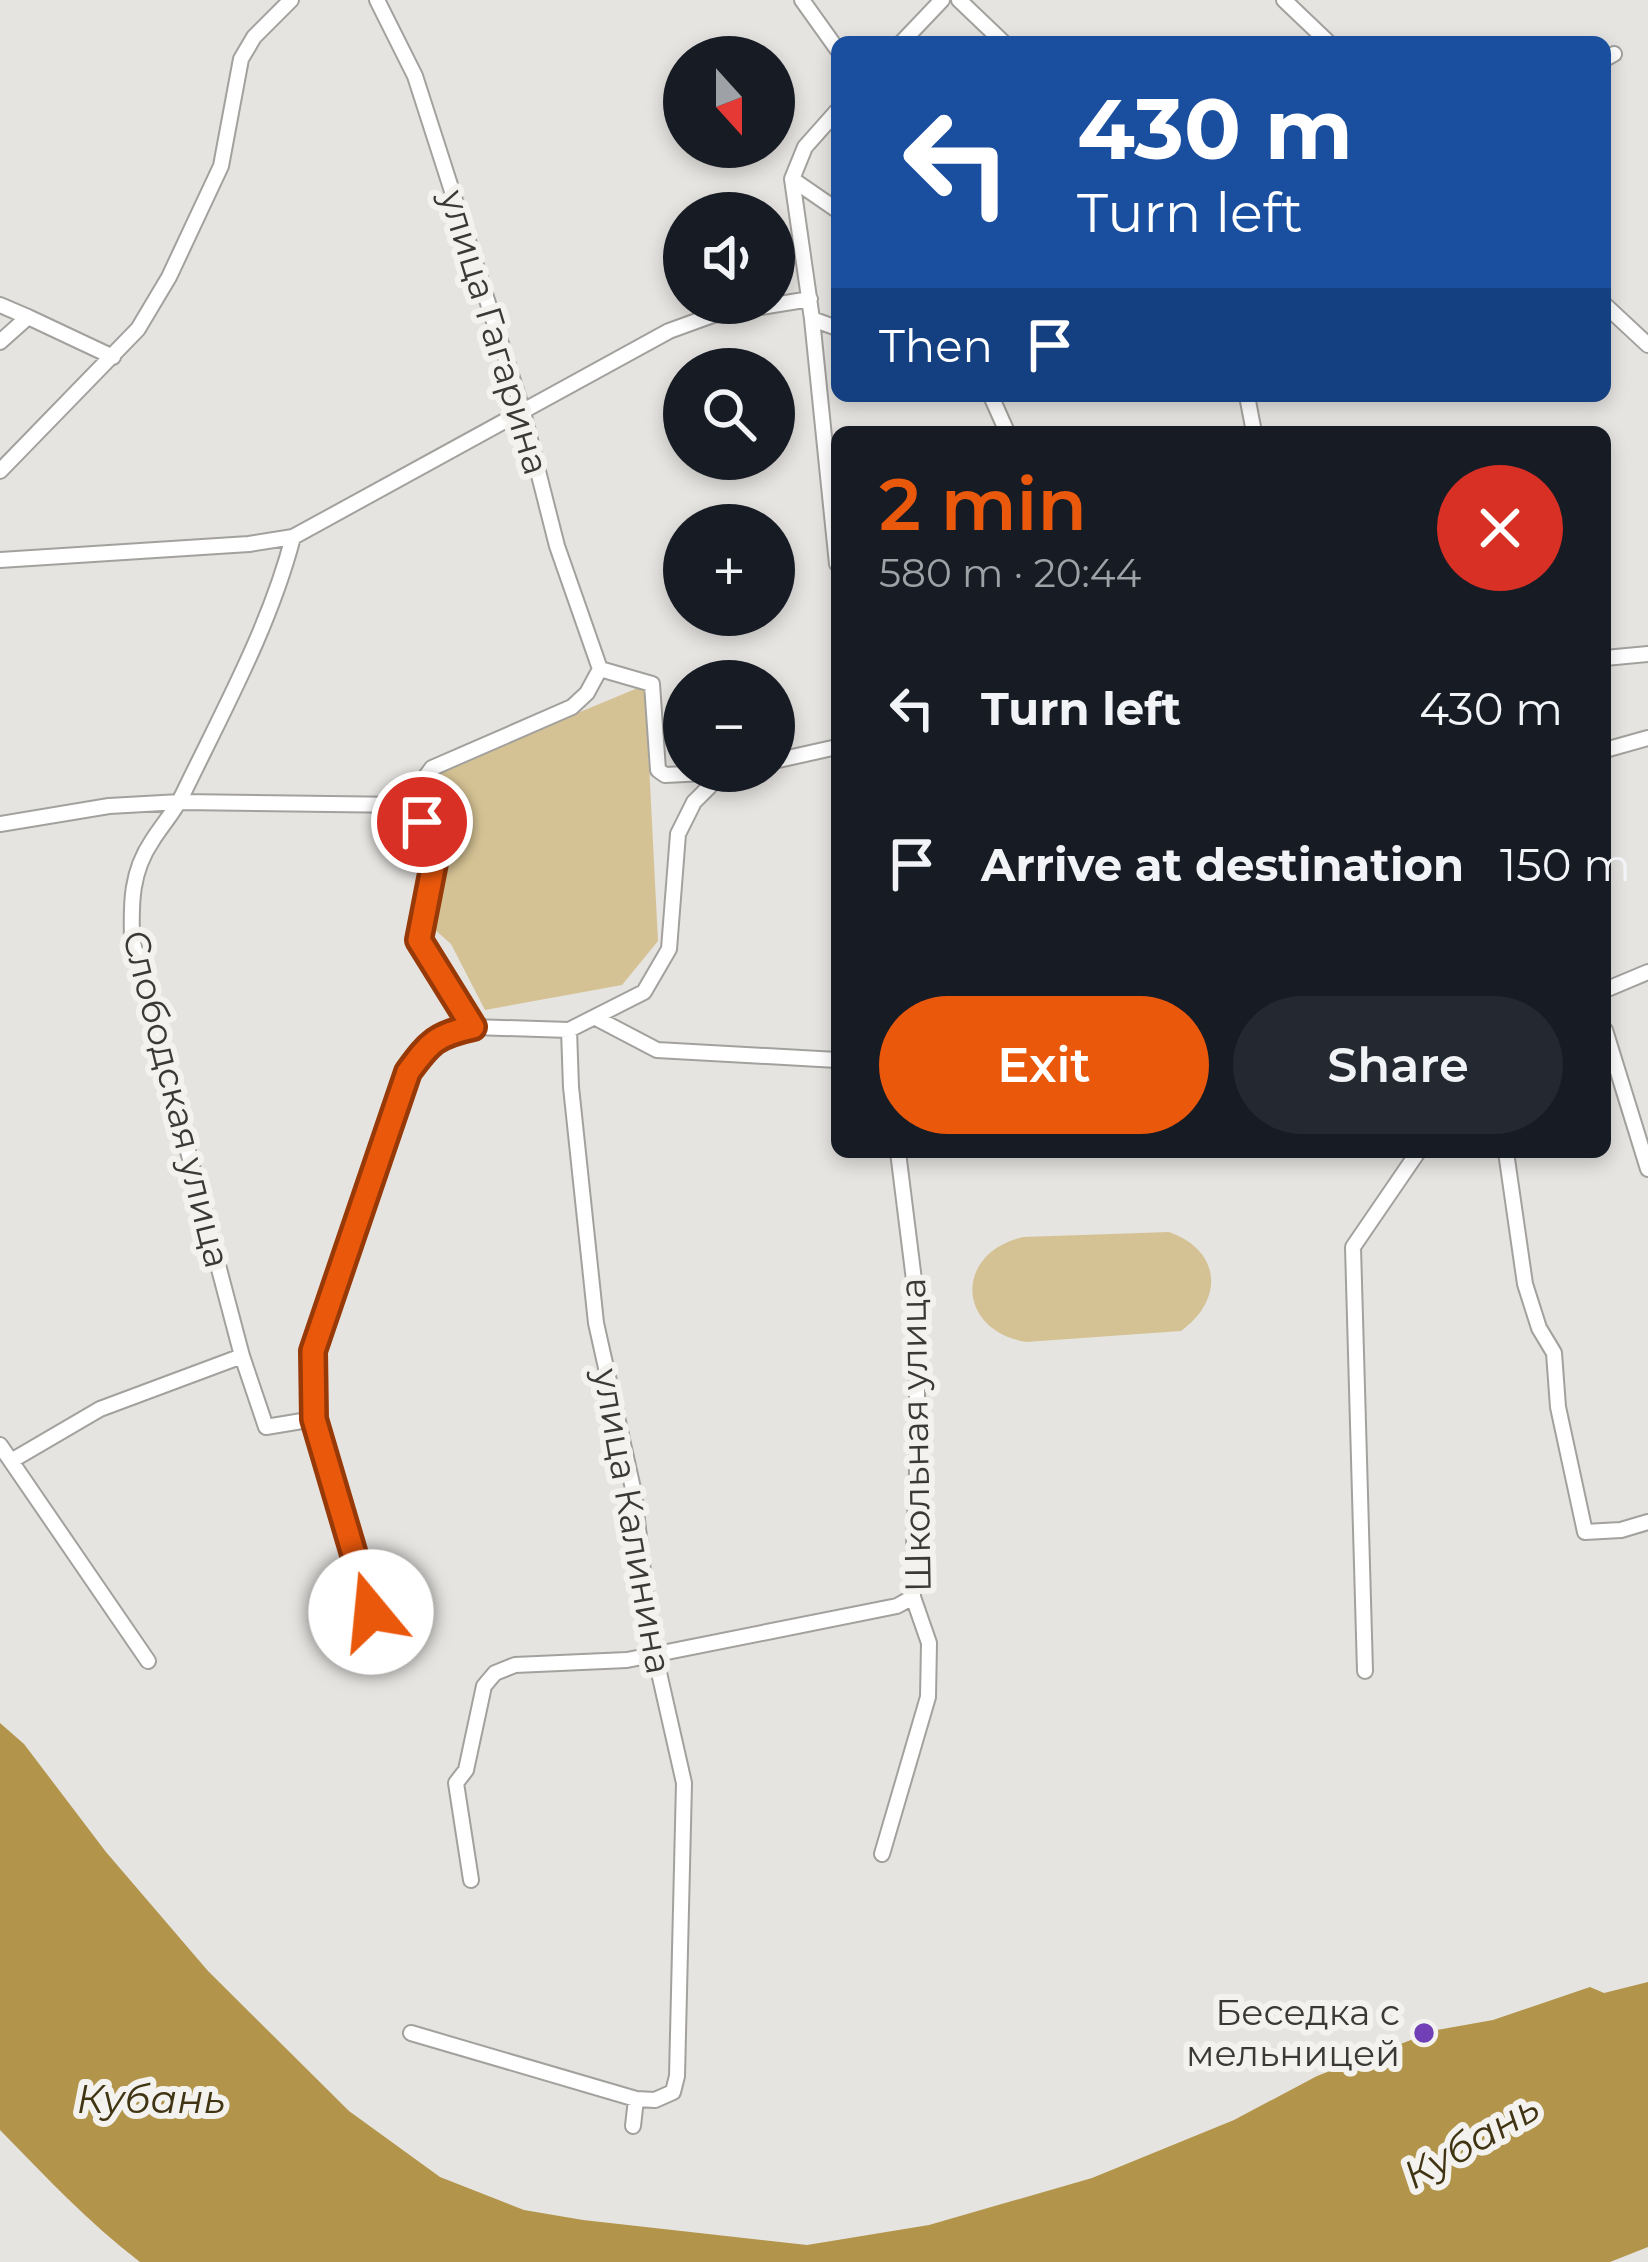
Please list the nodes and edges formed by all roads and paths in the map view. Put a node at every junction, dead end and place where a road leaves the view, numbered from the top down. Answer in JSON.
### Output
{"nodes":[{"id":1,"x":291,"y":0,"type":"edge"},
{"id":2,"x":377,"y":0,"type":"edge"},
{"id":3,"x":802,"y":0,"type":"edge"},
{"id":4,"x":942,"y":0,"type":"edge"},
{"id":5,"x":958,"y":0,"type":"edge"},
{"id":6,"x":1283,"y":0,"type":"edge"},
{"id":7,"x":908,"y":36,"type":"edge"},
{"id":8,"x":997,"y":36,"type":"edge"},
{"id":9,"x":1322,"y":36,"type":"edge"},
{"id":10,"x":831,"y":41,"type":"edge"},
{"id":11,"x":831,"y":118,"type":"edge"},
{"id":12,"x":792,"y":179,"type":"junction"},
{"id":13,"x":831,"y":206,"type":"edge"},
{"id":14,"x":810,"y":299,"type":"junction"},
{"id":15,"x":0,"y":305,"type":"edge"},
{"id":16,"x":1611,"y":311,"type":"edge"},
{"id":17,"x":28,"y":316,"type":"junction"},
{"id":18,"x":812,"y":319,"type":"junction"},
{"id":19,"x":831,"y":326,"type":"edge"},
{"id":20,"x":0,"y":342,"type":"edge"},
{"id":21,"x":1648,"y":345,"type":"edge"},
{"id":22,"x":113,"y":357,"type":"junction"},
{"id":23,"x":523,"y":412,"type":"junction"},
{"id":24,"x":0,"y":471,"type":"edge"},
{"id":25,"x":831,"y":505,"type":"edge"},
{"id":26,"x":293,"y":536,"type":"junction"},
{"id":27,"x":0,"y":560,"type":"edge"},
{"id":28,"x":1648,"y":654,"type":"edge"},
{"id":29,"x":1611,"y":657,"type":"edge"},
{"id":30,"x":600,"y":669,"type":"junction"},
{"id":31,"x":1648,"y":738,"type":"edge"},
{"id":32,"x":831,"y":748,"type":"edge"},
{"id":33,"x":1611,"y":748,"type":"edge"},
{"id":34,"x":795,"y":756,"type":"edge"},
{"id":35,"x":663,"y":774,"type":"edge"},
{"id":36,"x":705,"y":792,"type":"edge"},
{"id":37,"x":180,"y":802,"type":"junction"},
{"id":38,"x":405,"y":806,"type":"junction"},
{"id":39,"x":0,"y":824,"type":"edge"},
{"id":40,"x":1648,"y":972,"type":"edge"},
{"id":41,"x":1611,"y":987,"type":"edge"},
{"id":42,"x":596,"y":1018,"type":"junction"},
{"id":43,"x":473,"y":1027,"type":"junction"},
{"id":44,"x":569,"y":1030,"type":"junction"},
{"id":45,"x":1611,"y":1049,"type":"edge"},
{"id":46,"x":831,"y":1060,"type":"edge"},
{"id":47,"x":899,"y":1158,"type":"edge"},
{"id":48,"x":1414,"y":1158,"type":"edge"},
{"id":49,"x":1507,"y":1158,"type":"edge"},
{"id":50,"x":1648,"y":1169,"type":"edge"},
{"id":51,"x":242,"y":1356,"type":"junction"},
{"id":52,"x":314,"y":1419,"type":"junction"},
{"id":53,"x":0,"y":1445,"type":"edge"},
{"id":54,"x":11,"y":1461,"type":"junction"},
{"id":55,"x":1648,"y":1522,"type":"edge"},
{"id":56,"x":914,"y":1597,"type":"junction"},
{"id":57,"x":371,"y":1612,"type":"dead end"},
{"id":58,"x":655,"y":1653,"type":"junction"},
{"id":59,"x":148,"y":1661,"type":"dead end"},
{"id":60,"x":1366,"y":1671,"type":"dead end"},
{"id":61,"x":882,"y":1855,"type":"dead end"},
{"id":62,"x":471,"y":1880,"type":"dead end"},
{"id":63,"x":411,"y":2033,"type":"dead end"},
{"id":64,"x":636,"y":2098,"type":"junction"},
{"id":65,"x":633,"y":2126,"type":"dead end"}],
"edges":[{"from":1,"to":22,"type":"street"},
{"from":2,"to":23,"type":"street","name":"улица Гагарина"},
{"from":3,"to":10,"type":"street"},
{"from":4,"to":7,"type":"street"},
{"from":5,"to":8,"type":"street"},
{"from":6,"to":9,"type":"street"},
{"from":11,"to":12,"type":"street"},
{"from":12,"to":13,"type":"street"},
{"from":12,"to":14,"type":"street"},
{"from":14,"to":18,"type":"street"},
{"from":14,"to":23,"type":"street"},
{"from":15,"to":17,"type":"street"},
{"from":16,"to":21,"type":"street"},
{"from":17,"to":20,"type":"street"},
{"from":17,"to":22,"type":"street"},
{"from":18,"to":19,"type":"street"},
{"from":18,"to":25,"type":"street"},
{"from":22,"to":24,"type":"street"},
{"from":23,"to":26,"type":"street"},
{"from":23,"to":30,"type":"street","name":"улица Гагарина"},
{"from":26,"to":27,"type":"street"},
{"from":26,"to":37,"type":"street","name":"Слободская улица"},
{"from":28,"to":29,"type":"street"},
{"from":30,"to":35,"type":"street"},
{"from":30,"to":38,"type":"street"},
{"from":31,"to":33,"type":"street"},
{"from":32,"to":34,"type":"street"},
{"from":36,"to":42,"type":"street"},
{"from":37,"to":38,"type":"street"},
{"from":37,"to":39,"type":"street"},
{"from":37,"to":51,"type":"street","name":"Слободская улица"},
{"from":38,"to":43,"type":"street"},
{"from":40,"to":41,"type":"street"},
{"from":42,"to":44,"type":"street"},
{"from":42,"to":46,"type":"street"},
{"from":43,"to":44,"type":"street"},
{"from":43,"to":52,"type":"street"},
{"from":44,"to":58,"type":"street","name":"улица Калинина"},
{"from":45,"to":50,"type":"street"},
{"from":47,"to":56,"type":"street","name":"Школьная улица"},
{"from":48,"to":60,"type":"street"},
{"from":49,"to":55,"type":"street"},
{"from":51,"to":52,"type":"street","name":"Слободская улица"},
{"from":51,"to":54,"type":"street"},
{"from":52,"to":57,"type":"street"},
{"from":53,"to":54,"type":"street"},
{"from":54,"to":59,"type":"street"},
{"from":56,"to":58,"type":"street"},
{"from":56,"to":61,"type":"street","name":"Школьная улица"},
{"from":58,"to":62,"type":"street"},
{"from":58,"to":64,"type":"street","name":"улица Калинина"},
{"from":63,"to":64,"type":"street"},
{"from":64,"to":65,"type":"street"}]}
